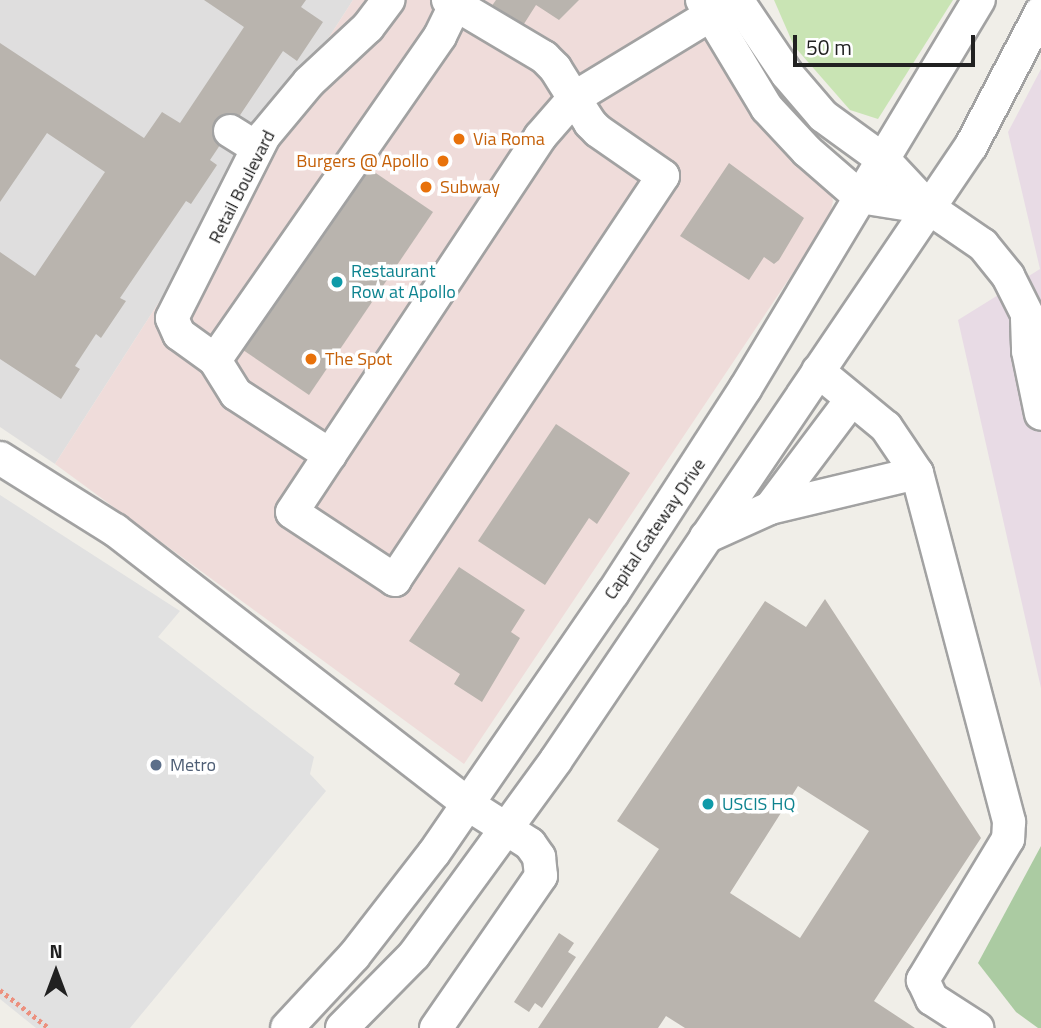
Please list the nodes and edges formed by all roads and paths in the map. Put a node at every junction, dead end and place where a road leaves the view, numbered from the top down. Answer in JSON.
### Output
{"nodes":[{"id":1,"x":388,"y":0,"type":"edge"},
{"id":2,"x":979,"y":0,"type":"edge"},
{"id":3,"x":452,"y":2,"type":"edge"},
{"id":4,"x":721,"y":4,"type":"edge"},
{"id":5,"x":1041,"y":12,"type":"edge"},
{"id":6,"x":574,"y":98,"type":"junction"},
{"id":7,"x":230,"y":131,"type":"dead end"},
{"id":8,"x":257,"y":148,"type":"junction"},
{"id":9,"x":885,"y":161,"type":"junction"},
{"id":10,"x":860,"y":197,"type":"junction"},
{"id":11,"x":929,"y":208,"type":"junction"},
{"id":12,"x":1027,"y":311,"type":"junction"},
{"id":13,"x":1041,"y":342,"type":"edge"},
{"id":14,"x":215,"y":360,"type":"junction"},
{"id":15,"x":818,"y":371,"type":"junction"},
{"id":16,"x":851,"y":400,"type":"junction"},
{"id":17,"x":1041,"y":414,"type":"edge"},
{"id":18,"x":330,"y":455,"type":"junction"},
{"id":19,"x":0,"y":458,"type":"edge"},
{"id":20,"x":917,"y":474,"type":"junction"},
{"id":21,"x":770,"y":508,"type":"junction"},
{"id":22,"x":706,"y":537,"type":"junction"},
{"id":23,"x":469,"y":804,"type":"junction"},
{"id":24,"x":506,"y":829,"type":"junction"},
{"id":25,"x":0,"y":990,"type":"edge"},
{"id":26,"x":49,"y":1028,"type":"edge"},
{"id":27,"x":287,"y":1028,"type":"edge"},
{"id":28,"x":342,"y":1028,"type":"edge"},
{"id":29,"x":436,"y":1028,"type":"edge"},
{"id":30,"x":977,"y":1028,"type":"edge"}],
"edges":[{"from":1,"to":8,"type":"street","name":"Retail Boulevard"},
{"from":2,"to":9,"type":"street","name":"Capital Gateway Drive"},
{"from":3,"to":6,"type":"street"},
{"from":3,"to":14,"type":"street"},
{"from":4,"to":6,"type":"street"},
{"from":4,"to":9,"type":"street"},
{"from":4,"to":10,"type":"street"},
{"from":5,"to":11,"type":"street"},
{"from":6,"to":18,"type":"street"},
{"from":6,"to":18,"type":"street"},
{"from":7,"to":8,"type":"street"},
{"from":8,"to":14,"type":"street","name":"Retail Boulevard"},
{"from":9,"to":10,"type":"street","name":"Capital Gateway Drive"},
{"from":9,"to":11,"type":"street"},
{"from":10,"to":11,"type":"street"},
{"from":10,"to":23,"type":"street","name":"Capital Gateway Drive"},
{"from":11,"to":12,"type":"street"},
{"from":11,"to":15,"type":"street"},
{"from":12,"to":13,"type":"street"},
{"from":12,"to":17,"type":"street"},
{"from":14,"to":18,"type":"street"},
{"from":15,"to":16,"type":"street"},
{"from":15,"to":22,"type":"street"},
{"from":16,"to":20,"type":"street"},
{"from":16,"to":21,"type":"street"},
{"from":19,"to":23,"type":"street"},
{"from":20,"to":21,"type":"street"},
{"from":20,"to":30,"type":"street"},
{"from":21,"to":22,"type":"street"},
{"from":22,"to":24,"type":"street"},
{"from":23,"to":24,"type":"street"},
{"from":23,"to":27,"type":"street","name":"Capital Gateway Drive"},
{"from":24,"to":28,"type":"street"},
{"from":24,"to":29,"type":"street"},
{"from":25,"to":26,"type":"path"}]}
